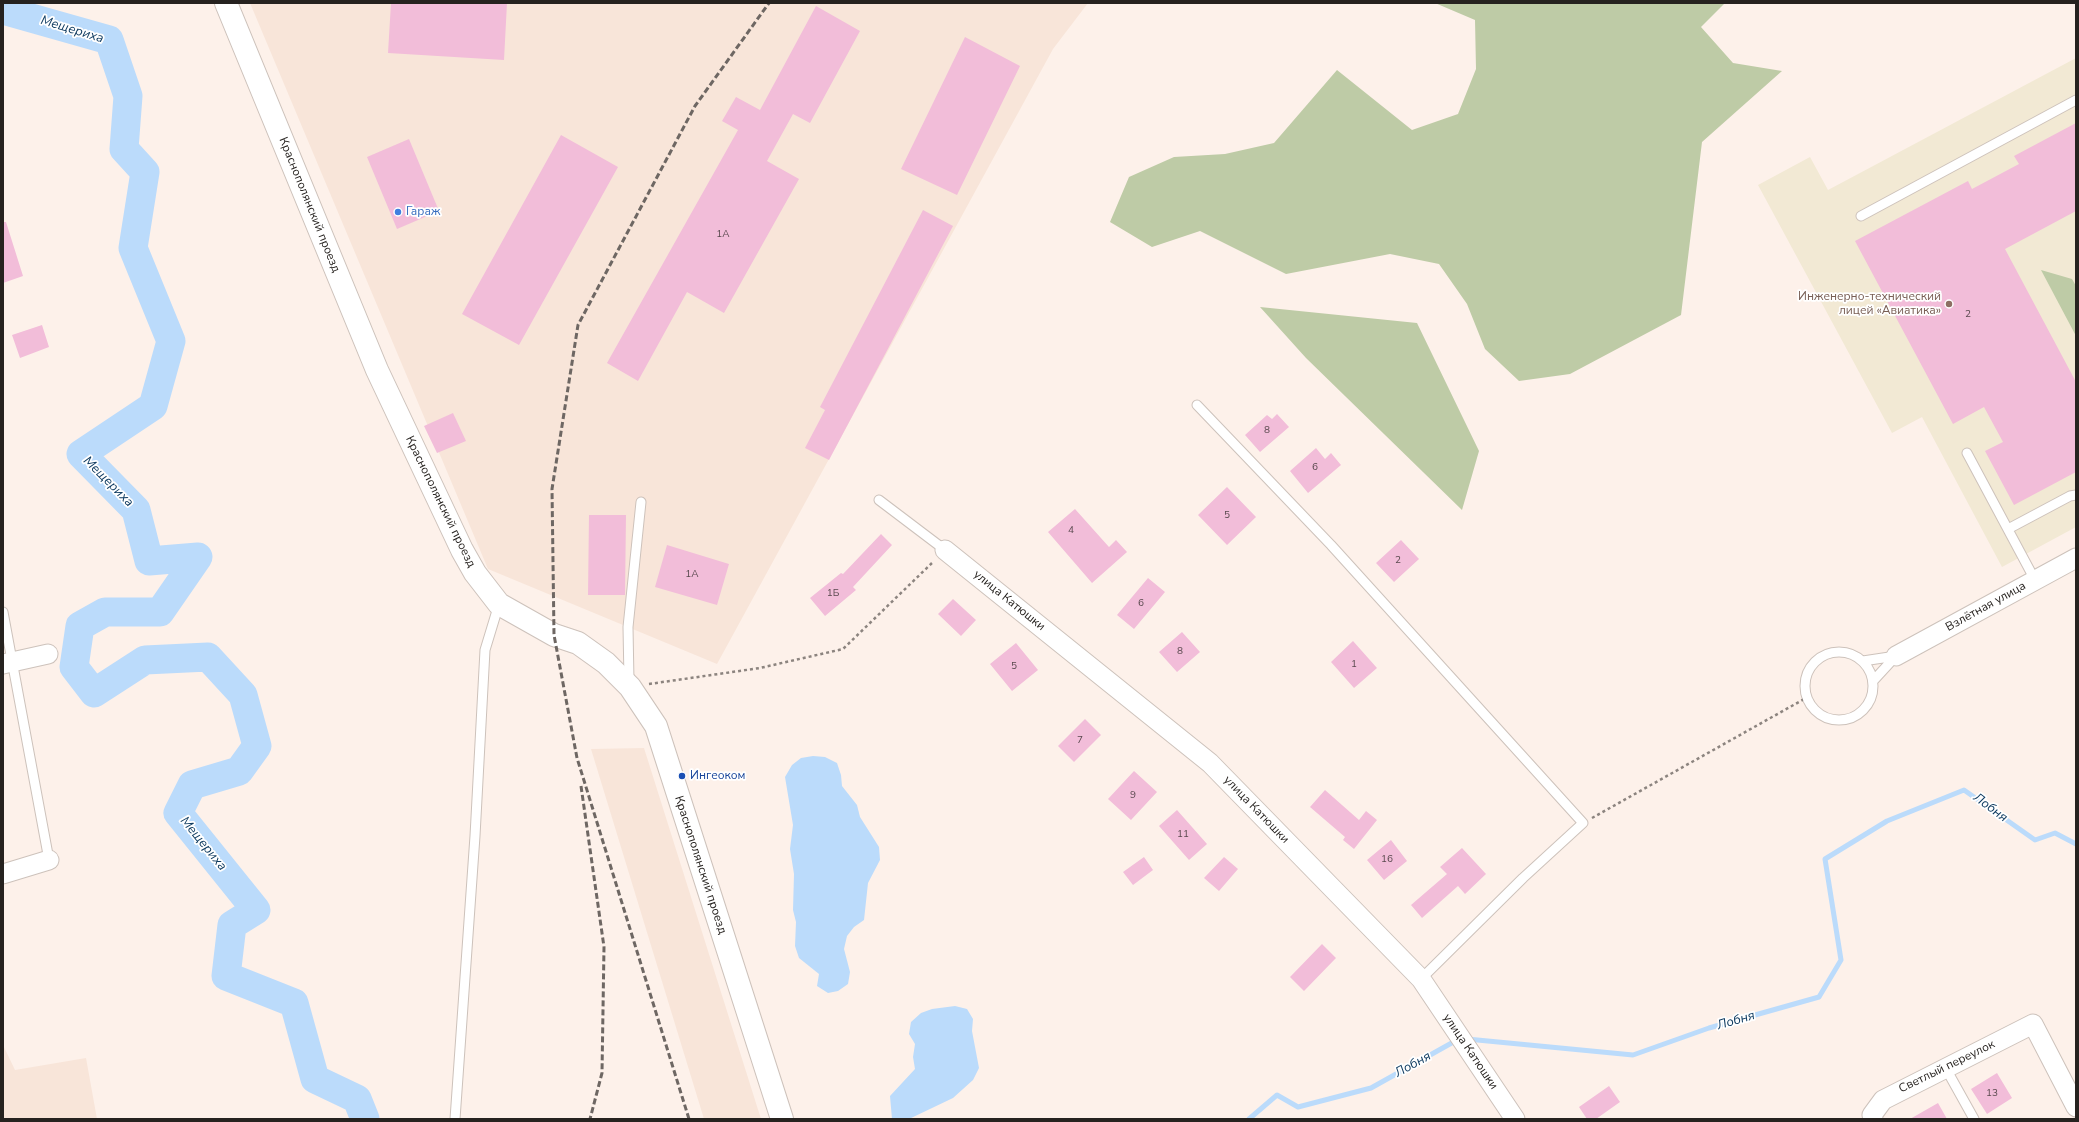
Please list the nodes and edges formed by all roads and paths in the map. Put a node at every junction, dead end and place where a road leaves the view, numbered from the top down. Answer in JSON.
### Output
{"nodes":[{"id":1,"x":226,"y":3,"type":"edge"},
{"id":2,"x":2076,"y":100,"type":"edge"},
{"id":3,"x":1861,"y":216,"type":"dead end"},
{"id":4,"x":1198,"y":405,"type":"dead end"},
{"id":5,"x":1967,"y":453,"type":"dead end"},
{"id":6,"x":2076,"y":495,"type":"edge"},
{"id":7,"x":879,"y":500,"type":"dead end"},
{"id":8,"x":641,"y":502,"type":"dead end"},
{"id":9,"x":2008,"y":529,"type":"junction"},
{"id":10,"x":945,"y":550,"type":"junction"},
{"id":11,"x":2076,"y":558,"type":"edge"},
{"id":12,"x":2035,"y":580,"type":"junction"},
{"id":13,"x":499,"y":604,"type":"junction"},
{"id":14,"x":3,"y":612,"type":"edge"},
{"id":15,"x":48,"y":654,"type":"dead end"},
{"id":16,"x":1896,"y":656,"type":"junction"},
{"id":17,"x":1863,"y":661,"type":"junction"},
{"id":18,"x":7,"y":663,"type":"edge"},
{"id":19,"x":1873,"y":681,"type":"junction"},
{"id":20,"x":630,"y":687,"type":"junction"},
{"id":21,"x":1806,"y":698,"type":"junction"},
{"id":22,"x":1583,"y":823,"type":"junction"},
{"id":23,"x":49,"y":860,"type":"joint"},
{"id":24,"x":3,"y":874,"type":"edge"},
{"id":25,"x":1421,"y":979,"type":"junction"},
{"id":26,"x":1945,"y":1067,"type":"junction"},
{"id":27,"x":2076,"y":1107,"type":"edge"},
{"id":28,"x":455,"y":1119,"type":"edge"},
{"id":29,"x":782,"y":1119,"type":"edge"},
{"id":30,"x":1515,"y":1119,"type":"edge"},
{"id":31,"x":1873,"y":1119,"type":"edge"},
{"id":32,"x":1974,"y":1119,"type":"edge"}],
"edges":[{"from":1,"to":13,"type":"main road","name":"Краснополянский проезд"},
{"from":2,"to":3,"type":"lane"},
{"from":4,"to":22,"type":"lane"},
{"from":5,"to":9,"type":"lane"},
{"from":6,"to":9,"type":"lane"},
{"from":7,"to":10,"type":"lane"},
{"from":8,"to":20,"type":"lane"},
{"from":9,"to":12,"type":"lane"},
{"from":10,"to":20,"type":"path"},
{"from":10,"to":25,"type":"street","name":"улица Катюшки"},
{"from":11,"to":12,"type":"street","name":"Взлётная улица"},
{"from":12,"to":16,"type":"street","name":"Взлётная улица"},
{"from":13,"to":20,"type":"main road","name":"Краснополянский проезд"},
{"from":13,"to":28,"type":"lane"},
{"from":14,"to":18,"type":"lane"},
{"from":15,"to":18,"type":"street"},
{"from":16,"to":17,"type":"lane"},
{"from":16,"to":19,"type":"lane"},
{"from":17,"to":19,"type":"lane"},
{"from":17,"to":21,"type":"lane"},
{"from":18,"to":23,"type":"lane"},
{"from":19,"to":21,"type":"lane"},
{"from":20,"to":29,"type":"main road","name":"Краснополянский проезд"},
{"from":21,"to":22,"type":"path"},
{"from":22,"to":25,"type":"lane"},
{"from":23,"to":24,"type":"street"},
{"from":25,"to":30,"type":"street","name":"улица Катюшки"},
{"from":26,"to":27,"type":"street","name":"Светлый переулок"},
{"from":26,"to":31,"type":"street","name":"Светлый переулок"},
{"from":26,"to":32,"type":"lane"}]}
